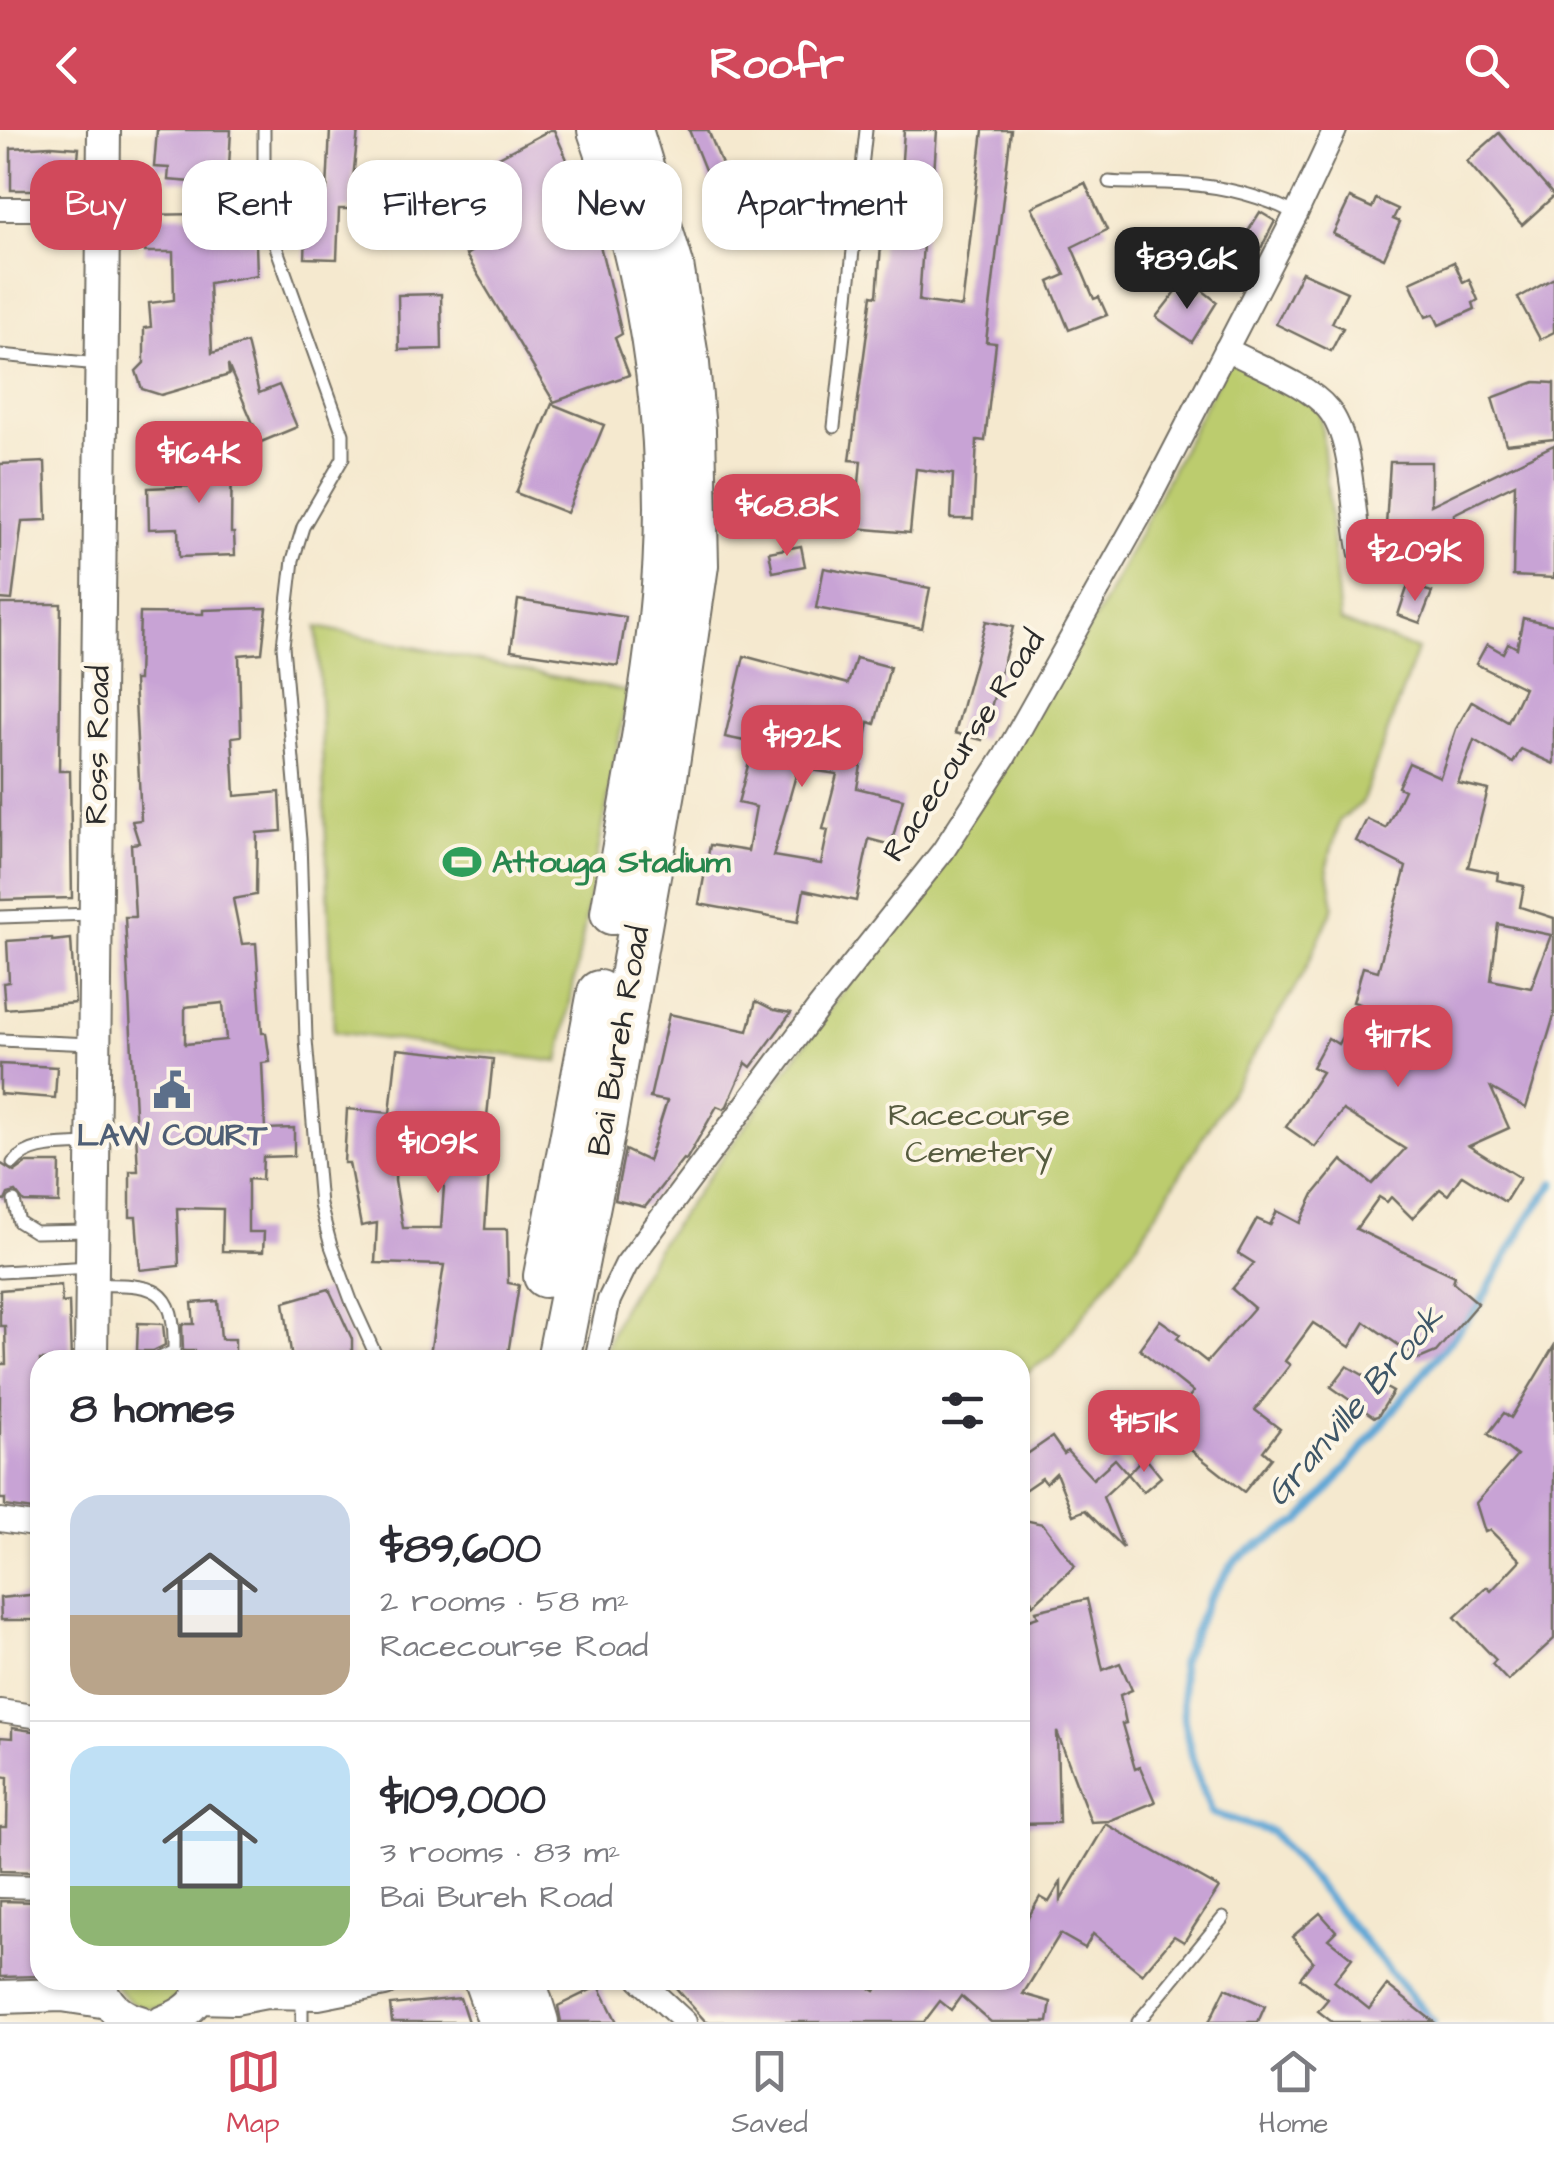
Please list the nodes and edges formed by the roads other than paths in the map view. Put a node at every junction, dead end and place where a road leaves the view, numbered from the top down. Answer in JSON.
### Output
{"nodes":[{"id":1,"x":104,"y":130,"type":"edge"},
{"id":2,"x":264,"y":130,"type":"edge"},
{"id":3,"x":599,"y":130,"type":"edge"},
{"id":4,"x":631,"y":130,"type":"edge"},
{"id":5,"x":866,"y":130,"type":"edge"},
{"id":6,"x":1335,"y":130,"type":"edge"},
{"id":7,"x":103,"y":160,"type":"edge"},
{"id":8,"x":1109,"y":182,"type":"dead end"},
{"id":9,"x":0,"y":208,"type":"edge"},
{"id":10,"x":30,"y":208,"type":"edge"},
{"id":11,"x":1296,"y":214,"type":"junction"},
{"id":12,"x":101,"y":250,"type":"edge"},
{"id":13,"x":1226,"y":350,"type":"junction"},
{"id":14,"x":0,"y":355,"type":"edge"},
{"id":15,"x":100,"y":364,"type":"junction"},
{"id":16,"x":834,"y":427,"type":"dead end"},
{"id":17,"x":1397,"y":571,"type":"dead end"},
{"id":18,"x":96,"y":914,"type":"junction"},
{"id":19,"x":0,"y":917,"type":"edge"},
{"id":20,"x":0,"y":1040,"type":"edge"},
{"id":21,"x":94,"y":1044,"type":"junction"},
{"id":22,"x":93,"y":1144,"type":"junction"},
{"id":23,"x":13,"y":1163,"type":"dead end"},
{"id":24,"x":14,"y":1201,"type":"dead end"},
{"id":25,"x":92,"y":1231,"type":"junction"},
{"id":26,"x":0,"y":1272,"type":"edge"},
{"id":27,"x":92,"y":1276,"type":"junction"},
{"id":28,"x":95,"y":1350,"type":"edge"},
{"id":29,"x":174,"y":1350,"type":"edge"},
{"id":30,"x":373,"y":1350,"type":"edge"},
{"id":31,"x":531,"y":1350,"type":"edge"},
{"id":32,"x":560,"y":1350,"type":"edge"},
{"id":33,"x":598,"y":1350,"type":"edge"},
{"id":34,"x":0,"y":1520,"type":"edge"},
{"id":35,"x":30,"y":1524,"type":"edge"},
{"id":36,"x":0,"y":1710,"type":"edge"},
{"id":37,"x":30,"y":1714,"type":"edge"},
{"id":38,"x":0,"y":1886,"type":"edge"},
{"id":39,"x":30,"y":1887,"type":"edge"},
{"id":40,"x":1223,"y":1918,"type":"dead end"},
{"id":41,"x":77,"y":1990,"type":"edge"},
{"id":42,"x":89,"y":1990,"type":"edge"},
{"id":43,"x":250,"y":1990,"type":"edge"},
{"id":44,"x":265,"y":1990,"type":"edge"},
{"id":45,"x":355,"y":1990,"type":"edge"},
{"id":46,"x":489,"y":1990,"type":"edge"},
{"id":47,"x":527,"y":1990,"type":"edge"},
{"id":48,"x":651,"y":1990,"type":"edge"},
{"id":49,"x":0,"y":1997,"type":"edge"},
{"id":50,"x":199,"y":2001,"type":"edge"},
{"id":51,"x":302,"y":2008,"type":"edge"},
{"id":52,"x":140,"y":2022,"type":"edge"},
{"id":53,"x":164,"y":2022,"type":"edge"},
{"id":54,"x":500,"y":2022,"type":"edge"},
{"id":55,"x":537,"y":2022,"type":"edge"},
{"id":56,"x":685,"y":2022,"type":"edge"},
{"id":57,"x":1138,"y":2022,"type":"edge"}],
"edges":[{"from":1,"to":7,"type":"main road","name":"Ross Road"},
{"from":2,"to":30,"type":"lane"},
{"from":3,"to":31,"type":"highway"},
{"from":4,"to":32,"type":"highway","name":"Bai Bureh Road"},
{"from":5,"to":16,"type":"lane"},
{"from":6,"to":11,"type":"street","name":"Racecourse Road"},
{"from":8,"to":11,"type":"lane"},
{"from":9,"to":10,"type":"street"},
{"from":11,"to":13,"type":"street","name":"Racecourse Road"},
{"from":12,"to":15,"type":"main road","name":"Ross Road"},
{"from":13,"to":17,"type":"street"},
{"from":13,"to":33,"type":"street","name":"Racecourse Road"},
{"from":14,"to":15,"type":"lane"},
{"from":15,"to":18,"type":"main road","name":"Ross Road"},
{"from":18,"to":19,"type":"lane"},
{"from":18,"to":21,"type":"main road","name":"Ross Road"},
{"from":20,"to":21,"type":"lane"},
{"from":21,"to":22,"type":"main road","name":"Ross Road"},
{"from":22,"to":23,"type":"lane"},
{"from":22,"to":25,"type":"main road","name":"Ross Road"},
{"from":24,"to":25,"type":"lane"},
{"from":25,"to":27,"type":"main road","name":"Ross Road"},
{"from":26,"to":27,"type":"lane"},
{"from":27,"to":28,"type":"main road","name":"Ross Road"},
{"from":27,"to":29,"type":"lane"},
{"from":34,"to":35,"type":"street"},
{"from":36,"to":37,"type":"street"},
{"from":38,"to":39,"type":"street"},
{"from":40,"to":57,"type":"lane"},
{"from":41,"to":49,"type":"main road"},
{"from":42,"to":52,"type":"main road"},
{"from":43,"to":50,"type":"main road"},
{"from":44,"to":51,"type":"main road"},
{"from":45,"to":51,"type":"main road"},
{"from":46,"to":54,"type":"highway"},
{"from":47,"to":55,"type":"highway"},
{"from":48,"to":56,"type":"street"},
{"from":50,"to":53,"type":"main road"}]}
